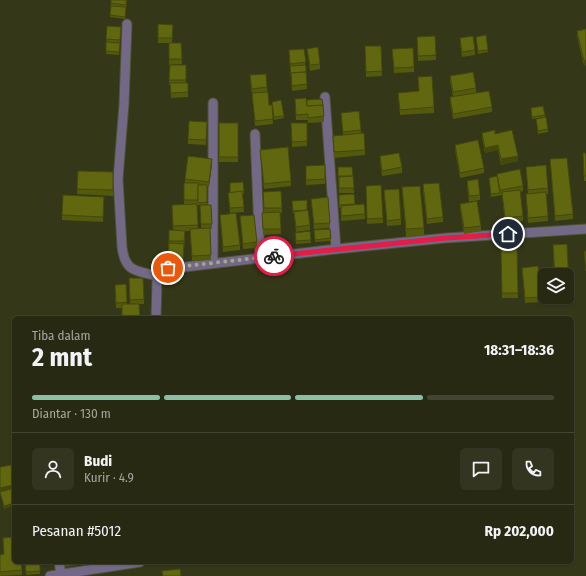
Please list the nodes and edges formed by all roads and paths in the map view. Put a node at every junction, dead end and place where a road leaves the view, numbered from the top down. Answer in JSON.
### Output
{"nodes":[{"id":1,"x":127,"y":24,"type":"dead end"},
{"id":2,"x":325,"y":97,"type":"dead end"},
{"id":3,"x":213,"y":103,"type":"dead end"},
{"id":4,"x":255,"y":134,"type":"dead end"},
{"id":5,"x":586,"y":229,"type":"edge"},
{"id":6,"x":336,"y":249,"type":"junction"},
{"id":7,"x":260,"y":257,"type":"junction"},
{"id":8,"x":213,"y":264,"type":"junction"},
{"id":9,"x":158,"y":276,"type":"junction"},
{"id":10,"x":156,"y":316,"type":"edge"},
{"id":11,"x":59,"y":564,"type":"edge"},
{"id":12,"x":127,"y":564,"type":"edge"},
{"id":13,"x":61,"y":574,"type":"junction"},
{"id":14,"x":50,"y":576,"type":"edge"}],
"edges":[{"from":1,"to":9,"type":"street"},
{"from":2,"to":6,"type":"street"},
{"from":3,"to":8,"type":"street"},
{"from":4,"to":7,"type":"street"},
{"from":5,"to":6,"type":"street"},
{"from":6,"to":7,"type":"street"},
{"from":7,"to":8,"type":"street"},
{"from":8,"to":9,"type":"street"},
{"from":9,"to":10,"type":"street"},
{"from":11,"to":13,"type":"street"},
{"from":12,"to":13,"type":"street"},
{"from":13,"to":14,"type":"street"}]}
